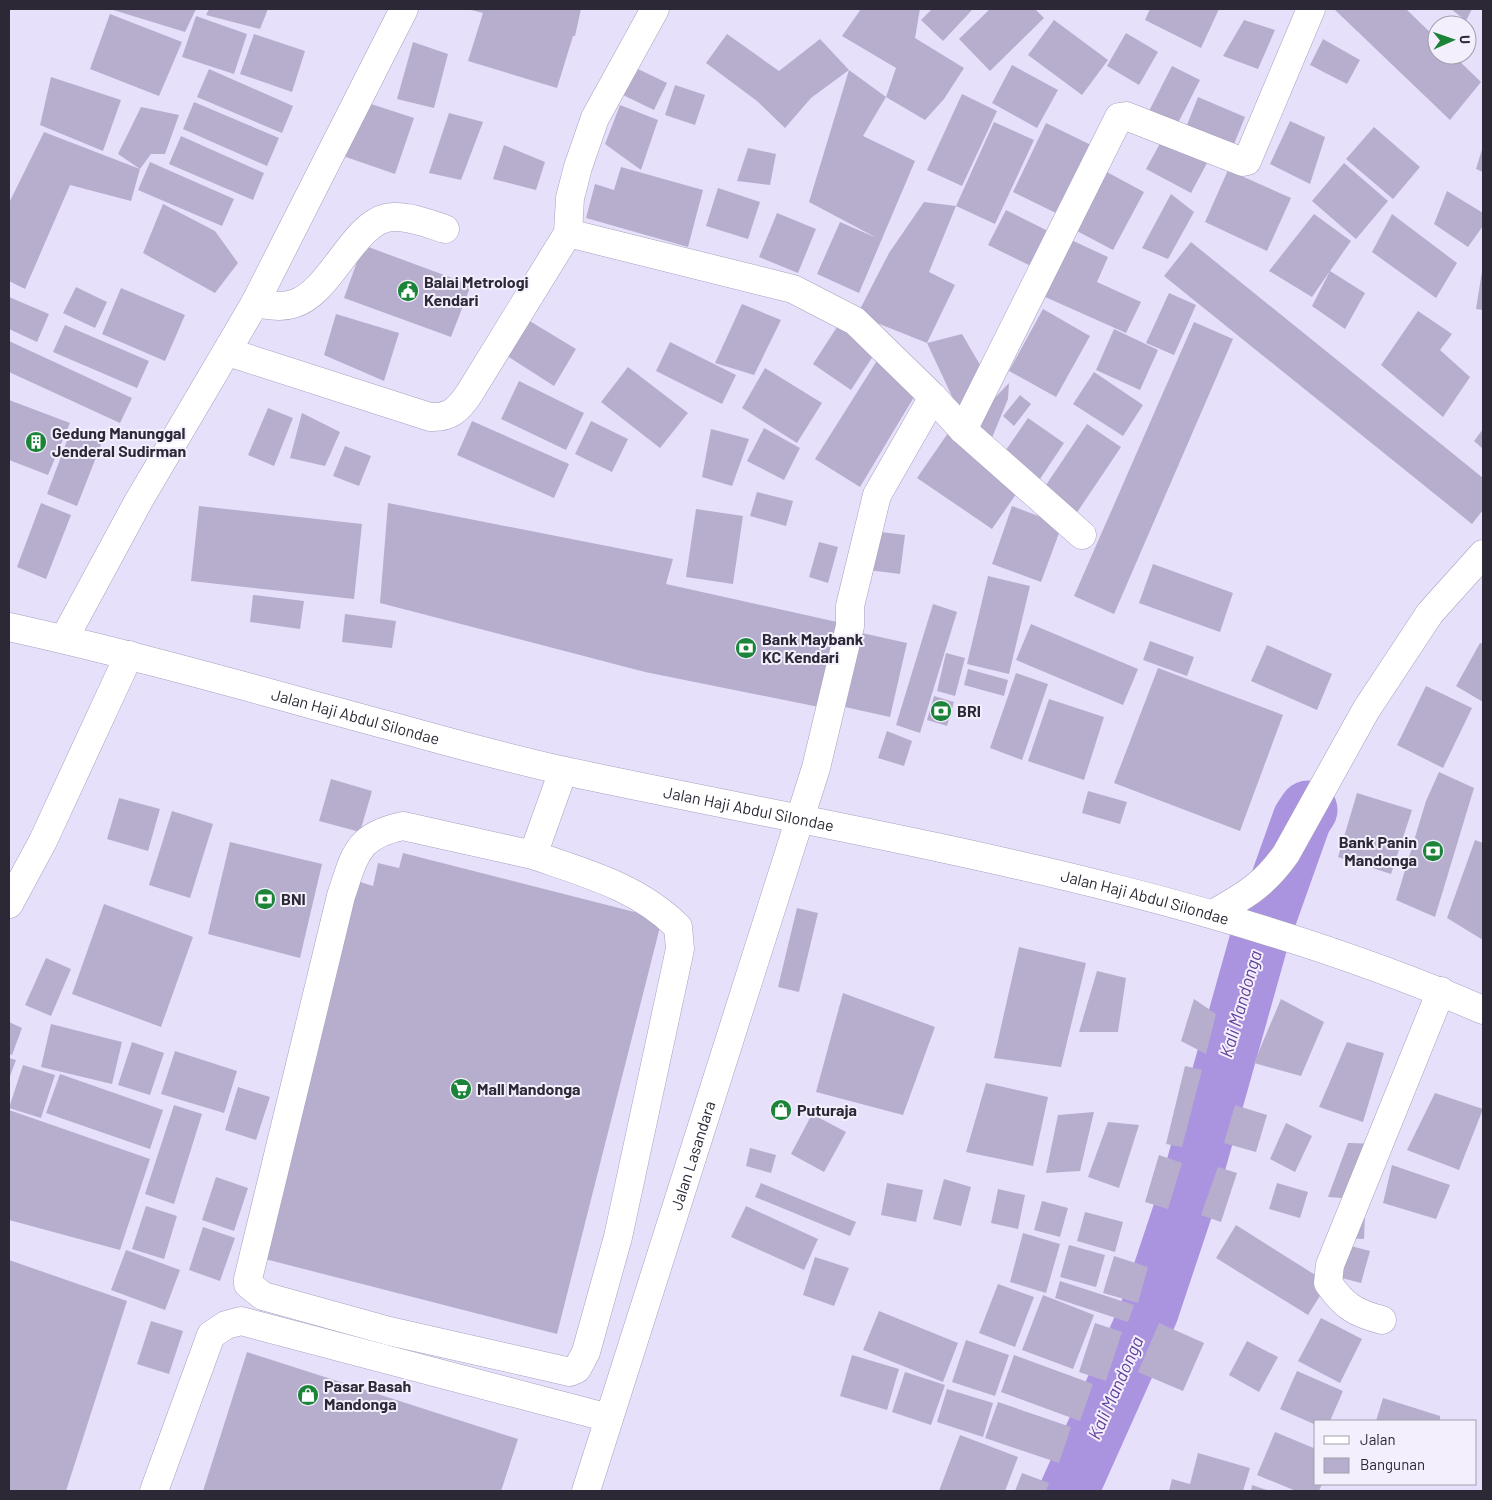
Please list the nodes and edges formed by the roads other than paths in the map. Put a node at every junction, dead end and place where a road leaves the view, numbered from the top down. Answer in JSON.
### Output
{"nodes":[{"id":1,"x":404,"y":9,"type":"edge"},
{"id":2,"x":655,"y":9,"type":"edge"},
{"id":3,"x":1311,"y":9,"type":"edge"},
{"id":4,"x":445,"y":229,"type":"dead end"},
{"id":5,"x":568,"y":233,"type":"junction"},
{"id":6,"x":255,"y":304,"type":"junction"},
{"id":7,"x":228,"y":352,"type":"junction"},
{"id":8,"x":932,"y":397,"type":"junction"},
{"id":9,"x":963,"y":430,"type":"junction"},
{"id":10,"x":1082,"y":535,"type":"dead end"},
{"id":11,"x":1483,"y":554,"type":"edge"},
{"id":12,"x":9,"y":627,"type":"edge"},
{"id":13,"x":64,"y":639,"type":"junction"},
{"id":14,"x":129,"y":654,"type":"junction"},
{"id":15,"x":563,"y":771,"type":"junction"},
{"id":16,"x":799,"y":818,"type":"junction"},
{"id":17,"x":533,"y":855,"type":"junction"},
{"id":18,"x":9,"y":904,"type":"edge"},
{"id":19,"x":1221,"y":916,"type":"junction"},
{"id":20,"x":1440,"y":992,"type":"junction"},
{"id":21,"x":1483,"y":1010,"type":"edge"},
{"id":22,"x":1382,"y":1320,"type":"dead end"},
{"id":23,"x":609,"y":1418,"type":"junction"},
{"id":24,"x":154,"y":1491,"type":"edge"},
{"id":25,"x":586,"y":1491,"type":"edge"}],
"edges":[{"from":1,"to":6,"type":"main road"},
{"from":2,"to":5,"type":"main road"},
{"from":3,"to":9,"type":"main road"},
{"from":4,"to":6,"type":"main road"},
{"from":5,"to":7,"type":"main road"},
{"from":5,"to":8,"type":"main road"},
{"from":6,"to":7,"type":"main road"},
{"from":7,"to":13,"type":"main road"},
{"from":8,"to":9,"type":"main road"},
{"from":8,"to":16,"type":"main road","name":"Jalan Lasandara"},
{"from":9,"to":10,"type":"main road"},
{"from":11,"to":19,"type":"main road"},
{"from":12,"to":13,"type":"main road","name":"Jalan Haji Abdul Silondae"},
{"from":13,"to":14,"type":"main road","name":"Jalan Haji Abdul Silondae"},
{"from":14,"to":15,"type":"main road","name":"Jalan Haji Abdul Silondae"},
{"from":14,"to":18,"type":"main road"},
{"from":15,"to":16,"type":"main road","name":"Jalan Haji Abdul Silondae"},
{"from":15,"to":17,"type":"main road"},
{"from":16,"to":19,"type":"main road","name":"Jalan Haji Abdul Silondae"},
{"from":16,"to":23,"type":"main road","name":"Jalan Lasandara"},
{"from":17,"to":17,"type":"main road"},
{"from":19,"to":20,"type":"main road","name":"Jalan Haji Abdul Silondae"},
{"from":20,"to":21,"type":"main road","name":"Jalan Haji Abdul Silondae"},
{"from":20,"to":22,"type":"main road"},
{"from":23,"to":24,"type":"main road"},
{"from":23,"to":25,"type":"main road","name":"Jalan Lasandara"}]}
